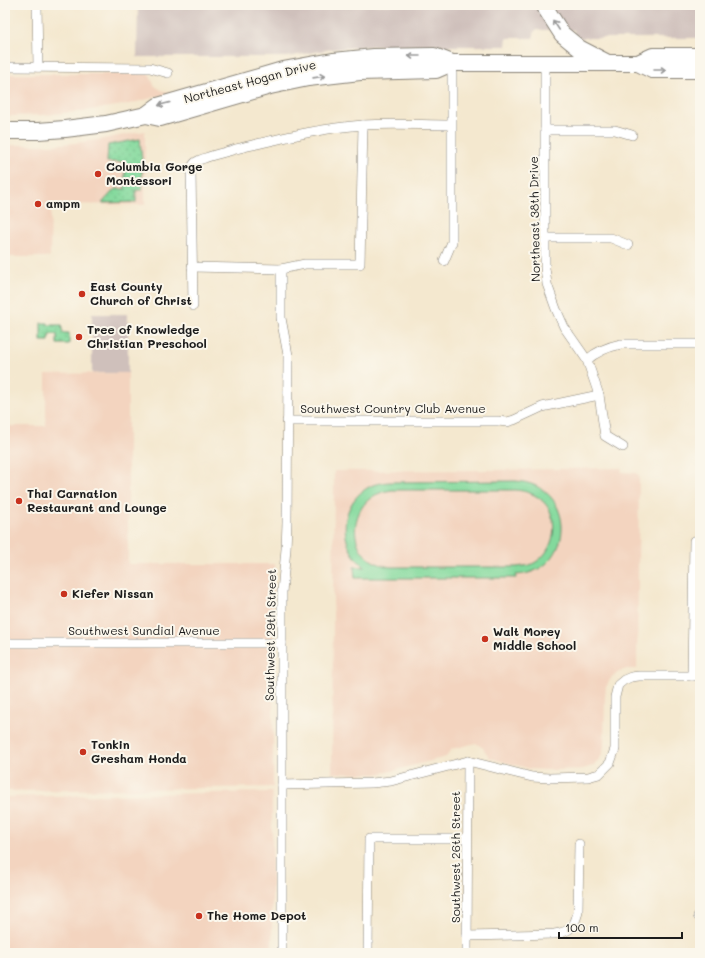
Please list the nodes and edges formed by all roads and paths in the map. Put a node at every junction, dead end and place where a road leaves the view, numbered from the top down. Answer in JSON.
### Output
{"nodes":[{"id":1,"x":37,"y":5,"type":"edge"},
{"id":2,"x":546,"y":9,"type":"dead end"},
{"id":3,"x":700,"y":56,"type":"edge"},
{"id":4,"x":452,"y":63,"type":"junction"},
{"id":5,"x":545,"y":63,"type":"junction"},
{"id":6,"x":610,"y":63,"type":"junction"},
{"id":7,"x":684,"y":63,"type":"junction"},
{"id":8,"x":5,"y":67,"type":"edge"},
{"id":9,"x":38,"y":67,"type":"junction"},
{"id":10,"x":700,"y":70,"type":"edge"},
{"id":11,"x":168,"y":74,"type":"dead end"},
{"id":12,"x":363,"y":125,"type":"junction"},
{"id":13,"x":452,"y":125,"type":"junction"},
{"id":14,"x":545,"y":130,"type":"junction"},
{"id":15,"x":5,"y":131,"type":"edge"},
{"id":16,"x":632,"y":135,"type":"dead end"},
{"id":17,"x":545,"y":238,"type":"junction"},
{"id":18,"x":628,"y":245,"type":"dead end"},
{"id":19,"x":444,"y":261,"type":"dead end"},
{"id":20,"x":192,"y":267,"type":"junction"},
{"id":21,"x":281,"y":269,"type":"junction"},
{"id":22,"x":193,"y":306,"type":"dead end"},
{"id":23,"x":700,"y":344,"type":"edge"},
{"id":24,"x":587,"y":360,"type":"junction"},
{"id":25,"x":600,"y":395,"type":"junction"},
{"id":26,"x":288,"y":421,"type":"junction"},
{"id":27,"x":623,"y":448,"type":"dead end"},
{"id":28,"x":697,"y":540,"type":"edge"},
{"id":29,"x":5,"y":643,"type":"edge"},
{"id":30,"x":282,"y":643,"type":"junction"},
{"id":31,"x":696,"y":676,"type":"edge"},
{"id":32,"x":468,"y":760,"type":"junction"},
{"id":33,"x":282,"y":785,"type":"junction"},
{"id":34,"x":467,"y":839,"type":"junction"},
{"id":35,"x":579,"y":844,"type":"dead end"},
{"id":36,"x":467,"y":936,"type":"junction"},
{"id":37,"x":282,"y":953,"type":"edge"},
{"id":38,"x":368,"y":953,"type":"edge"},
{"id":39,"x":467,"y":953,"type":"edge"}],
"edges":[{"from":1,"to":9,"type":"street"},
{"from":6,"to":2,"type":"highway","one_way":true},
{"from":3,"to":7,"type":"highway"},
{"from":4,"to":5,"type":"highway","name":"Northeast Hogan Drive"},
{"from":4,"to":13,"type":"street"},
{"from":4,"to":15,"type":"highway","name":"Northeast Hogan Drive"},
{"from":5,"to":6,"type":"highway","name":"Northeast Hogan Drive"},
{"from":5,"to":14,"type":"street","name":"Northeast 38th Drive"},
{"from":6,"to":7,"type":"highway","name":"Northeast Hogan Drive"},
{"from":7,"to":10,"type":"highway"},
{"from":8,"to":9,"type":"street"},
{"from":9,"to":11,"type":"street"},
{"from":12,"to":13,"type":"street"},
{"from":12,"to":20,"type":"street"},
{"from":12,"to":21,"type":"street"},
{"from":13,"to":19,"type":"street"},
{"from":14,"to":16,"type":"street"},
{"from":14,"to":17,"type":"street","name":"Northeast 38th Drive"},
{"from":17,"to":18,"type":"street"},
{"from":17,"to":24,"type":"street","name":"Northeast 38th Drive"},
{"from":20,"to":21,"type":"street"},
{"from":20,"to":22,"type":"street"},
{"from":21,"to":26,"type":"street","name":"Southwest 29th Street"},
{"from":23,"to":24,"type":"street"},
{"from":24,"to":25,"type":"street","name":"Northeast 38th Drive"},
{"from":25,"to":26,"type":"street","name":"Southwest Country Club Avenue"},
{"from":25,"to":27,"type":"street","name":"Northeast 38th Drive"},
{"from":26,"to":30,"type":"street","name":"Southwest 29th Street"},
{"from":28,"to":31,"type":"street"},
{"from":29,"to":30,"type":"street","name":"Southwest Sundial Avenue"},
{"from":30,"to":33,"type":"street","name":"Southwest 29th Street"},
{"from":31,"to":32,"type":"street"},
{"from":32,"to":33,"type":"street"},
{"from":32,"to":34,"type":"street","name":"Southwest 26th Street"},
{"from":33,"to":37,"type":"street","name":"Southwest 29th Street"},
{"from":34,"to":36,"type":"street","name":"Southwest 26th Street"},
{"from":34,"to":38,"type":"street"},
{"from":35,"to":36,"type":"street"},
{"from":36,"to":39,"type":"street","name":"Southwest 26th Street"}]}
